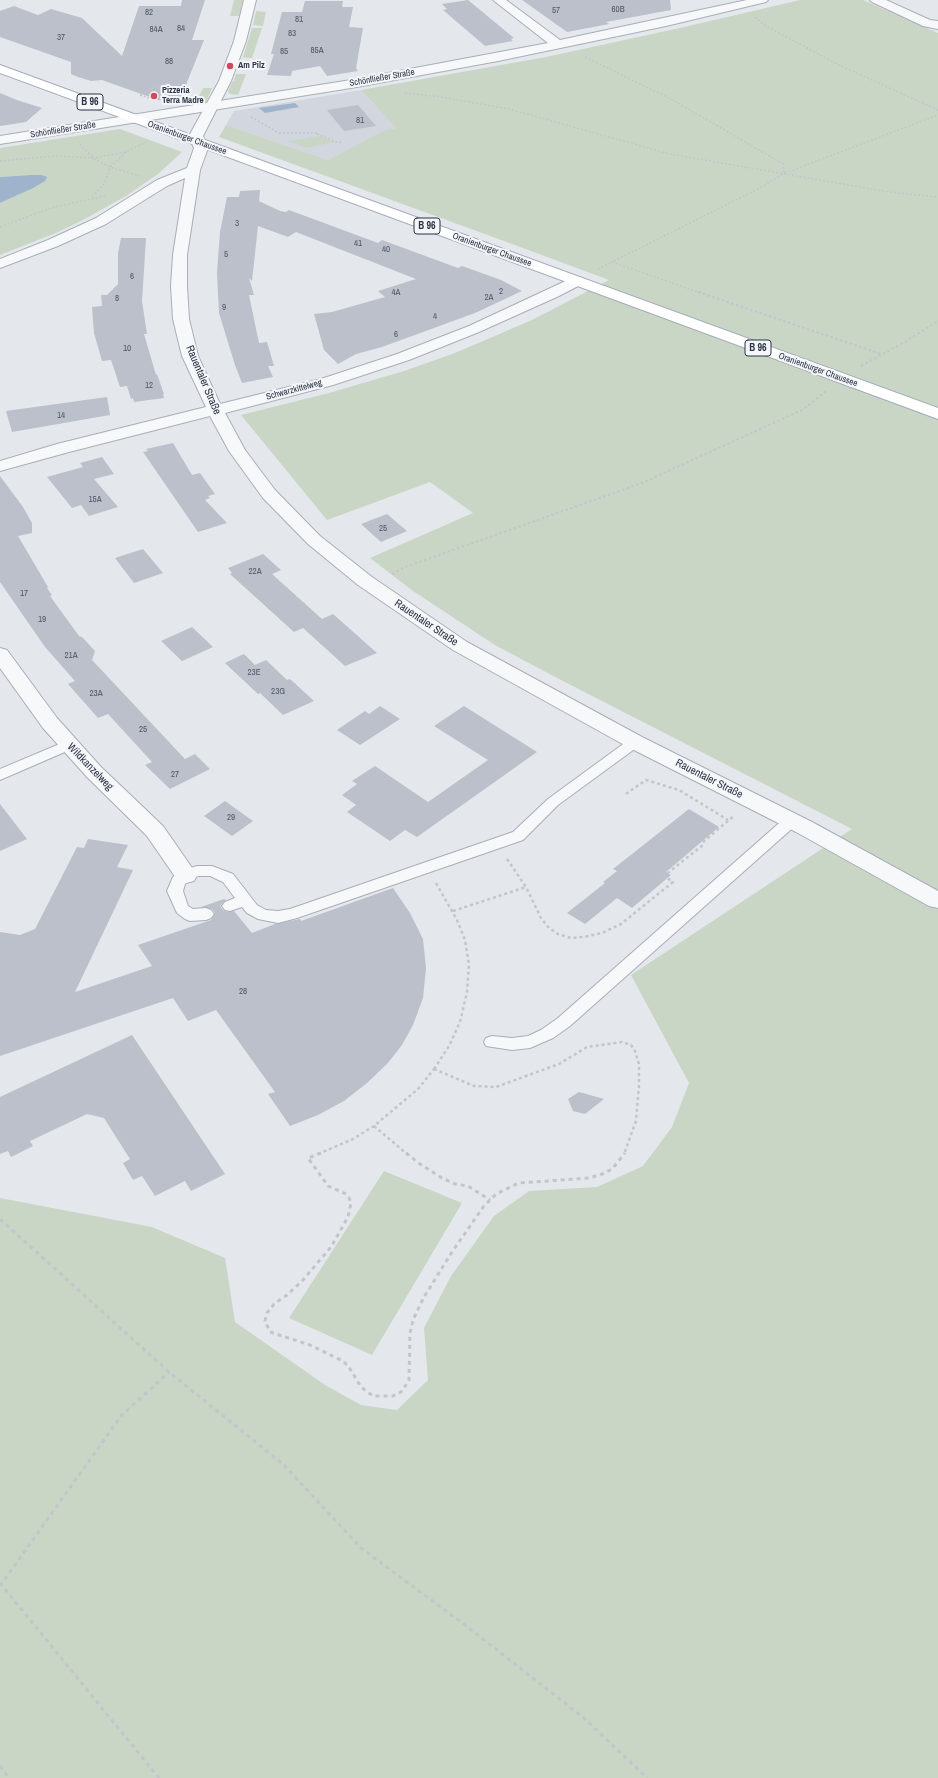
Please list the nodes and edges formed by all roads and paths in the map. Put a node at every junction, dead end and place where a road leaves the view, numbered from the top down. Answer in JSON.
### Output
{"nodes":[{"id":1,"x":250,"y":0,"type":"edge"},
{"id":2,"x":499,"y":0,"type":"edge"},
{"id":3,"x":762,"y":0,"type":"edge"},
{"id":4,"x":876,"y":0,"type":"edge"},
{"id":5,"x":743,"y":3,"type":"edge"},
{"id":6,"x":938,"y":25,"type":"edge"},
{"id":7,"x":559,"y":45,"type":"junction"},
{"id":8,"x":0,"y":69,"type":"edge"},
{"id":9,"x":186,"y":86,"type":"dead end"},
{"id":10,"x":401,"y":92,"type":"dead end"},
{"id":11,"x":140,"y":95,"type":"dead end"},
{"id":12,"x":213,"y":106,"type":"junction"},
{"id":13,"x":938,"y":110,"type":"edge"},
{"id":14,"x":938,"y":115,"type":"edge"},
{"id":15,"x":251,"y":117,"type":"dead end"},
{"id":16,"x":136,"y":119,"type":"junction"},
{"id":17,"x":66,"y":129,"type":"junction"},
{"id":18,"x":314,"y":133,"type":"junction"},
{"id":19,"x":317,"y":133,"type":"dead end"},
{"id":20,"x":0,"y":140,"type":"edge"},
{"id":21,"x":147,"y":141,"type":"dead end"},
{"id":22,"x":198,"y":141,"type":"junction"},
{"id":23,"x":343,"y":142,"type":"dead end"},
{"id":24,"x":126,"y":152,"type":"junction"},
{"id":25,"x":94,"y":158,"type":"junction"},
{"id":26,"x":0,"y":161,"type":"edge"},
{"id":27,"x":110,"y":167,"type":"junction"},
{"id":28,"x":193,"y":170,"type":"junction"},
{"id":29,"x":784,"y":173,"type":"junction"},
{"id":30,"x":162,"y":183,"type":"junction"},
{"id":31,"x":105,"y":196,"type":"dead end"},
{"id":32,"x":938,"y":197,"type":"edge"},
{"id":33,"x":91,"y":198,"type":"junction"},
{"id":34,"x":0,"y":227,"type":"edge"},
{"id":35,"x":0,"y":264,"type":"edge"},
{"id":36,"x":577,"y":281,"type":"junction"},
{"id":37,"x":938,"y":321,"type":"edge"},
{"id":38,"x":881,"y":354,"type":"junction"},
{"id":39,"x":842,"y":379,"type":"junction"},
{"id":40,"x":215,"y":410,"type":"junction"},
{"id":41,"x":938,"y":414,"type":"edge"},
{"id":42,"x":0,"y":466,"type":"edge"},
{"id":43,"x":372,"y":586,"type":"junction"},
{"id":44,"x":0,"y":654,"type":"edge"},
{"id":45,"x":635,"y":742,"type":"junction"},
{"id":46,"x":69,"y":745,"type":"junction"},
{"id":47,"x":0,"y":775,"type":"edge"},
{"id":48,"x":626,"y":794,"type":"dead end"},
{"id":49,"x":751,"y":801,"type":"junction"},
{"id":50,"x":729,"y":821,"type":"junction"},
{"id":51,"x":791,"y":821,"type":"junction"},
{"id":52,"x":493,"y":844,"type":"junction"},
{"id":53,"x":422,"y":869,"type":"junction"},
{"id":54,"x":186,"y":875,"type":"junction"},
{"id":55,"x":526,"y":888,"type":"junction"},
{"id":56,"x":937,"y":900,"type":"dead end"},
{"id":57,"x":453,"y":911,"type":"junction"},
{"id":58,"x":206,"y":914,"type":"dead end"},
{"id":59,"x":492,"y":1042,"type":"dead end"},
{"id":60,"x":434,"y":1069,"type":"junction"},
{"id":61,"x":374,"y":1126,"type":"junction"},
{"id":62,"x":490,"y":1200,"type":"junction"},
{"id":63,"x":0,"y":1219,"type":"edge"},
{"id":64,"x":169,"y":1372,"type":"junction"},
{"id":65,"x":1,"y":1585,"type":"edge"},
{"id":66,"x":0,"y":1766,"type":"edge"},
{"id":67,"x":10,"y":1778,"type":"edge"},
{"id":68,"x":159,"y":1778,"type":"edge"},
{"id":69,"x":647,"y":1778,"type":"edge"}],
"edges":[{"from":1,"to":12,"type":"street"},
{"from":2,"to":7,"type":"street"},
{"from":3,"to":5,"type":"street","name":"Schönfließer Straße"},
{"from":4,"to":6,"type":"street"},
{"from":5,"to":7,"type":"street","name":"Schönfließer Straße"},
{"from":5,"to":13,"type":"path"},
{"from":7,"to":12,"type":"street","name":"Schönfließer Straße"},
{"from":7,"to":29,"type":"path"},
{"from":8,"to":16,"type":"main road","name":"Oranienburger Chaussee","number":"B 96"},
{"from":9,"to":11,"type":"path"},
{"from":10,"to":29,"type":"path"},
{"from":12,"to":16,"type":"street","name":"Schönfließer Straße"},
{"from":12,"to":22,"type":"street","name":"Rauentaler Straße"},
{"from":14,"to":29,"type":"path"},
{"from":15,"to":18,"type":"path"},
{"from":16,"to":17,"type":"street","name":"Schönfließer Straße"},
{"from":16,"to":22,"type":"main road","name":"Oranienburger Chaussee","number":"B 96"},
{"from":17,"to":20,"type":"street","name":"Schönfließer Straße"},
{"from":17,"to":25,"type":"path"},
{"from":18,"to":19,"type":"path"},
{"from":18,"to":23,"type":"path"},
{"from":21,"to":24,"type":"path"},
{"from":22,"to":28,"type":"street","name":"Rauentaler Straße"},
{"from":22,"to":36,"type":"main road","name":"Oranienburger Chaussee","number":"B 96"},
{"from":24,"to":25,"type":"path"},
{"from":24,"to":27,"type":"path"},
{"from":25,"to":26,"type":"path"},
{"from":25,"to":27,"type":"path"},
{"from":27,"to":30,"type":"path"},
{"from":27,"to":33,"type":"path"},
{"from":28,"to":30,"type":"street"},
{"from":28,"to":40,"type":"street","name":"Rauentaler Straße"},
{"from":29,"to":32,"type":"path"},
{"from":29,"to":38,"type":"path"},
{"from":30,"to":35,"type":"street"},
{"from":31,"to":33,"type":"path"},
{"from":33,"to":34,"type":"path"},
{"from":36,"to":39,"type":"main road","name":"Oranienburger Chaussee","number":"B 96"},
{"from":36,"to":40,"type":"street","name":"Schwarzkittelweg"},
{"from":37,"to":38,"type":"path"},
{"from":38,"to":39,"type":"path"},
{"from":39,"to":41,"type":"main road","name":"Oranienburger Chaussee","number":"B 96"},
{"from":39,"to":43,"type":"path"},
{"from":40,"to":42,"type":"street","name":"Schwarzkittelweg"},
{"from":40,"to":43,"type":"street","name":"Rauentaler Straße"},
{"from":43,"to":45,"type":"street","name":"Rauentaler Straße"},
{"from":44,"to":46,"type":"street","name":"Wildkanzelweg"},
{"from":45,"to":49,"type":"street","name":"Rauentaler Straße"},
{"from":45,"to":52,"type":"lane"},
{"from":46,"to":47,"type":"lane"},
{"from":46,"to":54,"type":"street","name":"Wildkanzelweg"},
{"from":48,"to":50,"type":"path"},
{"from":49,"to":50,"type":"path"},
{"from":49,"to":51,"type":"street","name":"Rauentaler Straße"},
{"from":50,"to":55,"type":"path"},
{"from":51,"to":56,"type":"street","name":"Rauentaler Straße"},
{"from":51,"to":59,"type":"lane"},
{"from":52,"to":53,"type":"lane"},
{"from":52,"to":55,"type":"path"},
{"from":53,"to":54,"type":"lane"},
{"from":53,"to":57,"type":"path"},
{"from":54,"to":58,"type":"lane"},
{"from":55,"to":57,"type":"path"},
{"from":57,"to":60,"type":"path"},
{"from":60,"to":61,"type":"path"},
{"from":60,"to":62,"type":"path"},
{"from":61,"to":62,"type":"path"},
{"from":61,"to":62,"type":"path"},
{"from":63,"to":64,"type":"path"},
{"from":64,"to":65,"type":"path"},
{"from":64,"to":69,"type":"path"},
{"from":65,"to":68,"type":"path"},
{"from":66,"to":67,"type":"path"}]}
